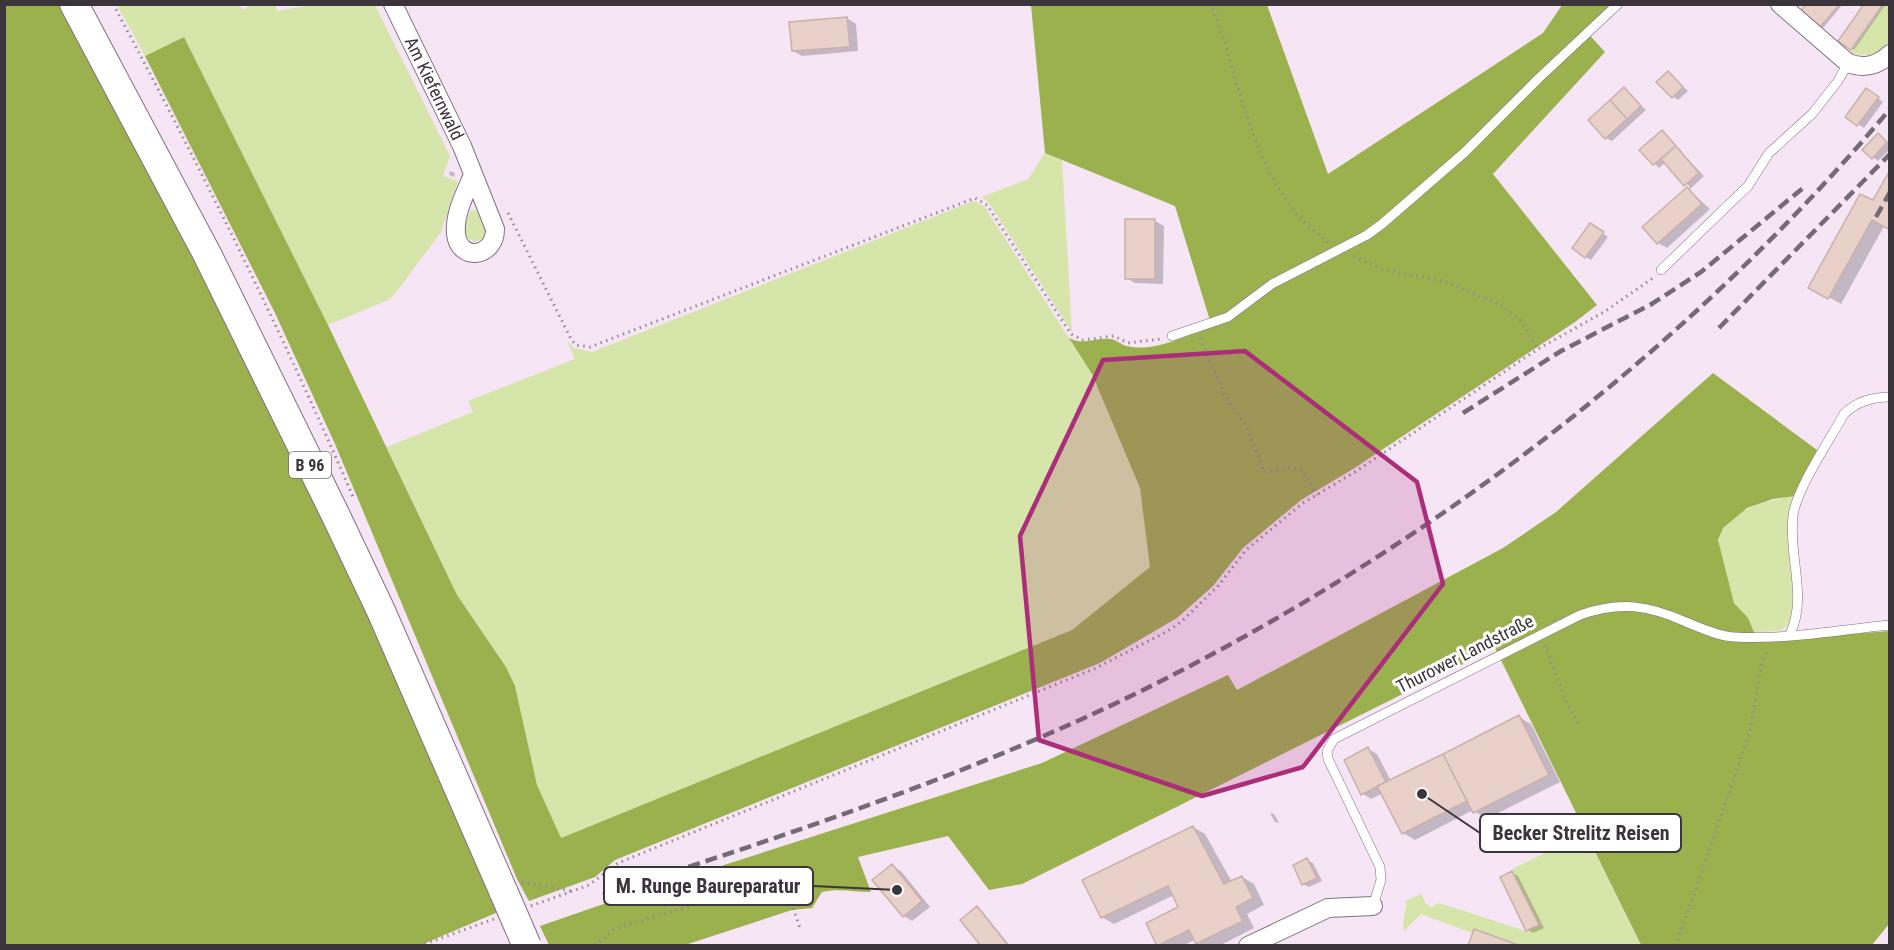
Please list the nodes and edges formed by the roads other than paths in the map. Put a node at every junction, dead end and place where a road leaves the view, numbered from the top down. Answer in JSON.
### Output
{"nodes":[{"id":1,"x":74,"y":4,"type":"edge"},
{"id":2,"x":393,"y":4,"type":"edge"},
{"id":3,"x":1618,"y":4,"type":"edge"},
{"id":4,"x":1780,"y":4,"type":"edge"},
{"id":5,"x":1890,"y":54,"type":"edge"},
{"id":6,"x":1848,"y":63,"type":"junction"},
{"id":7,"x":472,"y":176,"type":"dead end"},
{"id":8,"x":1661,"y":270,"type":"road end"},
{"id":9,"x":1172,"y":336,"type":"road end"},
{"id":10,"x":1890,"y":397,"type":"edge"},
{"id":11,"x":1890,"y":625,"type":"edge"},
{"id":12,"x":1790,"y":634,"type":"junction"},
{"id":13,"x":1373,"y":906,"type":"joint"},
{"id":14,"x":527,"y":945,"type":"edge"},
{"id":15,"x":1248,"y":945,"type":"edge"}],
"edges":[{"from":1,"to":14,"type":"main road","number":"B 96","bridge":true},
{"from":2,"to":7,"type":"street","name":"Am Kiefernwald"},
{"from":3,"to":9,"type":"lane"},
{"from":4,"to":6,"type":"street"},
{"from":5,"to":6,"type":"street"},
{"from":6,"to":8,"type":"lane"},
{"from":10,"to":12,"type":"lane"},
{"from":11,"to":12,"type":"lane","name":"Thurower Landstraße"},
{"from":12,"to":13,"type":"lane","name":"Thurower Landstraße"},
{"from":13,"to":15,"type":"street"}]}
